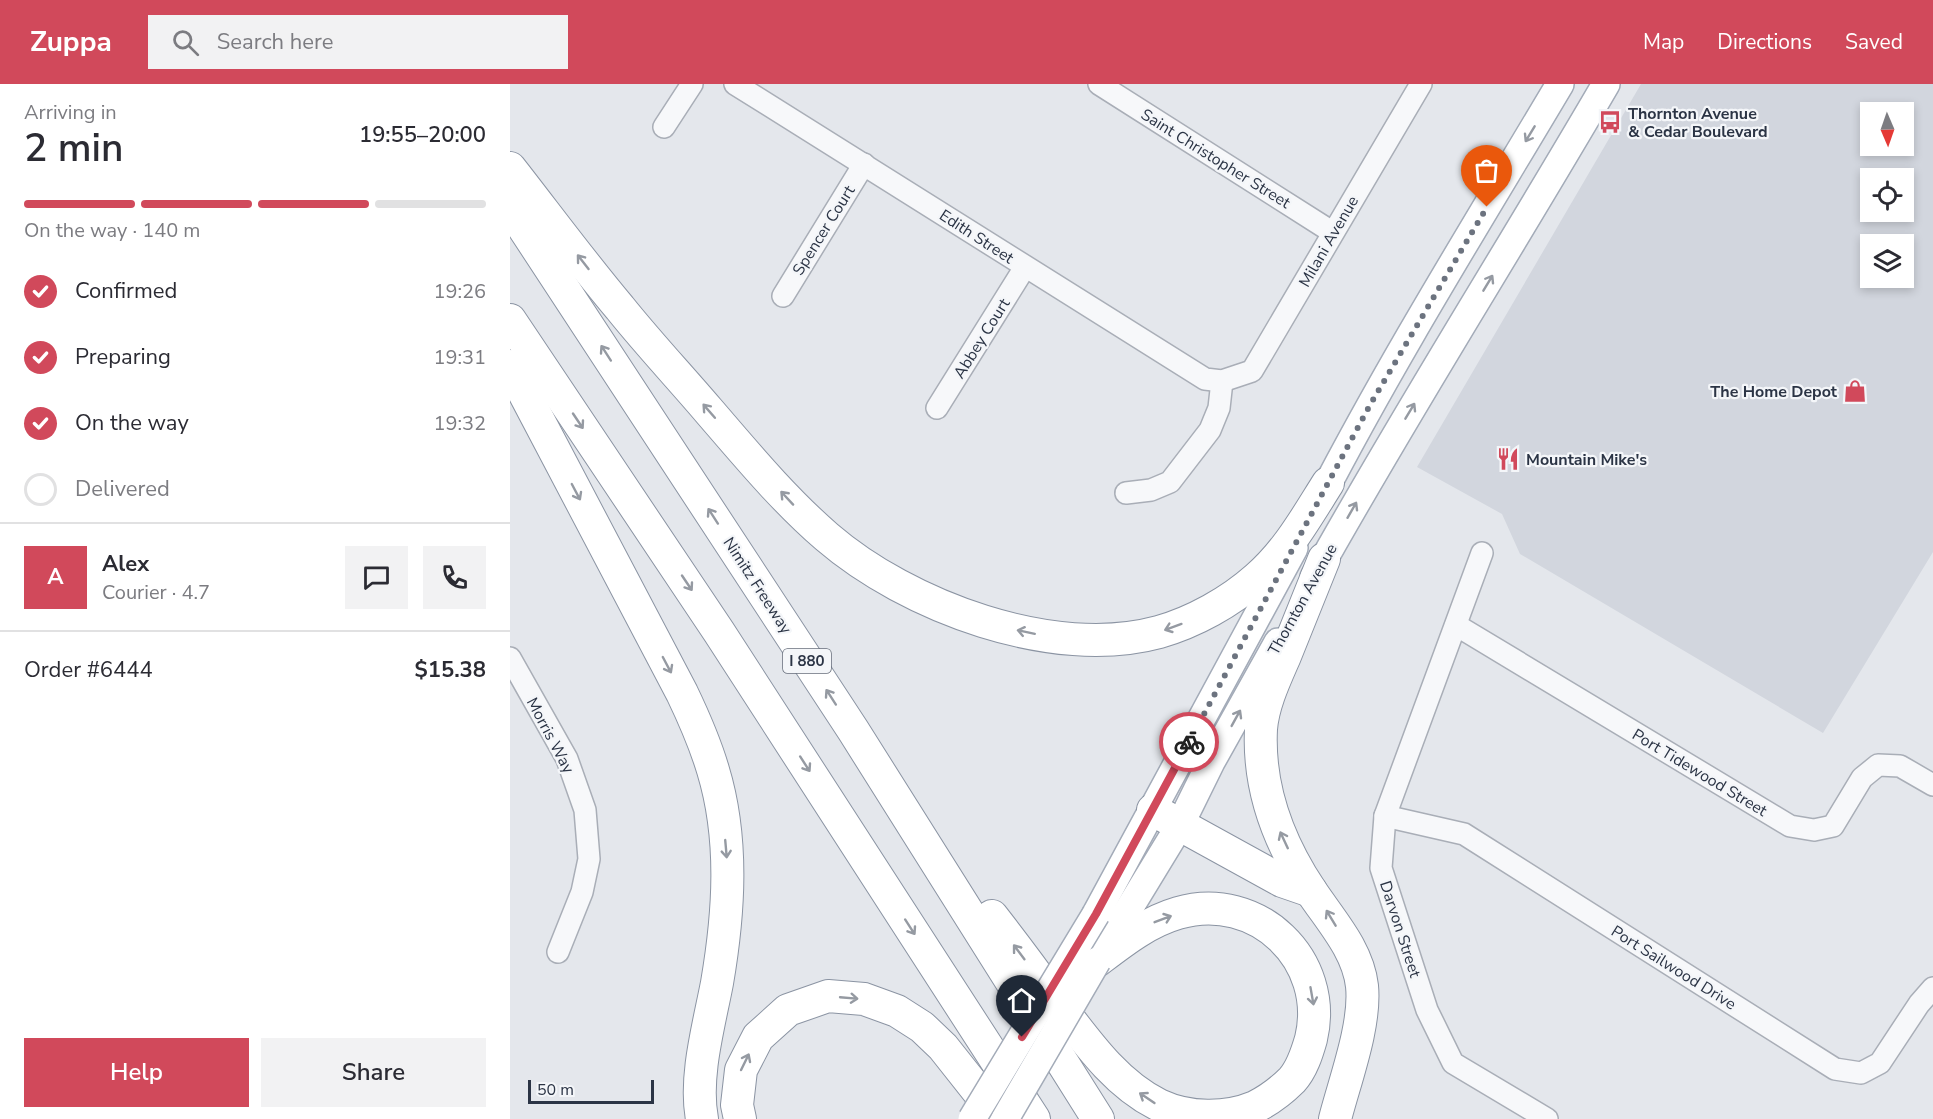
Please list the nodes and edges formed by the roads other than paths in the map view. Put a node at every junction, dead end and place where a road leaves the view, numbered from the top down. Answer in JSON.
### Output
{"nodes":[{"id":1,"x":692,"y":84,"type":"edge"},
{"id":2,"x":735,"y":84,"type":"edge"},
{"id":3,"x":1099,"y":84,"type":"edge"},
{"id":4,"x":1421,"y":84,"type":"edge"},
{"id":5,"x":1560,"y":84,"type":"edge"},
{"id":6,"x":1606,"y":84,"type":"edge"},
{"id":7,"x":664,"y":127,"type":"dead end"},
{"id":8,"x":864,"y":164,"type":"junction"},
{"id":9,"x":510,"y":168,"type":"edge"},
{"id":10,"x":510,"y":207,"type":"edge"},
{"id":11,"x":1332,"y":232,"type":"junction"},
{"id":12,"x":1025,"y":267,"type":"junction"},
{"id":13,"x":783,"y":296,"type":"dead end"},
{"id":14,"x":510,"y":320,"type":"edge"},
{"id":15,"x":510,"y":366,"type":"edge"},
{"id":16,"x":1222,"y":381,"type":"junction"},
{"id":17,"x":937,"y":408,"type":"dead end"},
{"id":18,"x":1328,"y":483,"type":"junction"},
{"id":19,"x":1126,"y":493,"type":"dead end"},
{"id":20,"x":1482,"y":553,"type":"dead end"},
{"id":21,"x":1324,"y":559,"type":"junction"},
{"id":22,"x":1456,"y":625,"type":"junction"},
{"id":23,"x":510,"y":658,"type":"edge"},
{"id":24,"x":516,"y":683,"type":"edge"},
{"id":25,"x":853,"y":730,"type":"junction"},
{"id":26,"x":1933,"y":784,"type":"edge"},
{"id":27,"x":1153,"y":810,"type":"junction"},
{"id":28,"x":1385,"y":816,"type":"junction"},
{"id":29,"x":1180,"y":825,"type":"junction"},
{"id":30,"x":1311,"y":891,"type":"junction"},
{"id":31,"x":558,"y":952,"type":"dead end"},
{"id":32,"x":1096,"y":961,"type":"junction"},
{"id":33,"x":1933,"y":988,"type":"edge"},
{"id":34,"x":1513,"y":1110,"type":"edge"},
{"id":35,"x":702,"y":1119,"type":"edge"},
{"id":36,"x":740,"y":1119,"type":"edge"},
{"id":37,"x":972,"y":1119,"type":"edge"},
{"id":38,"x":1000,"y":1119,"type":"edge"},
{"id":39,"x":1005,"y":1119,"type":"edge"},
{"id":40,"x":1034,"y":1119,"type":"edge"},
{"id":41,"x":1098,"y":1119,"type":"edge"},
{"id":42,"x":1335,"y":1119,"type":"edge"},
{"id":43,"x":1547,"y":1119,"type":"edge"}],
"edges":[{"from":1,"to":7,"type":"street"},
{"from":2,"to":8,"type":"street","name":"Edith Street"},
{"from":3,"to":11,"type":"street","name":"Saint Christopher Street"},
{"from":4,"to":11,"type":"street","name":"Milani Avenue"},
{"from":5,"to":18,"type":"main road","name":"Thornton Avenue","one_way":true},
{"from":21,"to":6,"type":"main road","name":"Thornton Avenue","one_way":true},
{"from":8,"to":12,"type":"street","name":"Edith Street"},
{"from":8,"to":13,"type":"street","name":"Spencer Court"},
{"from":18,"to":9,"type":"highway","one_way":true},
{"from":25,"to":10,"type":"highway","name":"Nimitz Freeway","number":"I 880","one_way":true},
{"from":11,"to":16,"type":"street","name":"Milani Avenue"},
{"from":12,"to":16,"type":"street","name":"Edith Street"},
{"from":12,"to":17,"type":"street","name":"Abbey Court"},
{"from":14,"to":40,"type":"highway","one_way":true},
{"from":15,"to":35,"type":"highway","one_way":true},
{"from":16,"to":19,"type":"street"},
{"from":18,"to":27,"type":"main road","name":"Thornton Avenue"},
{"from":20,"to":22,"type":"street","name":"Darvon Street"},
{"from":29,"to":21,"type":"main road","name":"Thornton Avenue","one_way":true},
{"from":30,"to":21,"type":"highway","one_way":true},
{"from":22,"to":26,"type":"street","name":"Port Tidewood Street"},
{"from":22,"to":28,"type":"street","name":"Darvon Street"},
{"from":23,"to":24,"type":"street","name":"Morris Way"},
{"from":24,"to":31,"type":"street","name":"Morris Way"},
{"from":32,"to":25,"type":"highway","one_way":true},
{"from":25,"to":41,"type":"highway","name":"Nimitz Freeway","number":"I 880"},
{"from":27,"to":29,"type":"highway"},
{"from":27,"to":37,"type":"main road","name":"Thornton Avenue","bridge":true},
{"from":28,"to":33,"type":"street","name":"Port Sailwood Drive"},
{"from":28,"to":34,"type":"street","name":"Darvon Street"},
{"from":29,"to":30,"type":"highway"},
{"from":29,"to":32,"type":"main road","name":"Thornton Avenue"},
{"from":42,"to":30,"type":"highway","one_way":true},
{"from":32,"to":39,"type":"main road","name":"Thornton Avenue","bridge":true},
{"from":34,"to":43,"type":"street","name":"Darvon Street"},
{"from":36,"to":38,"type":"highway","one_way":true}]}
